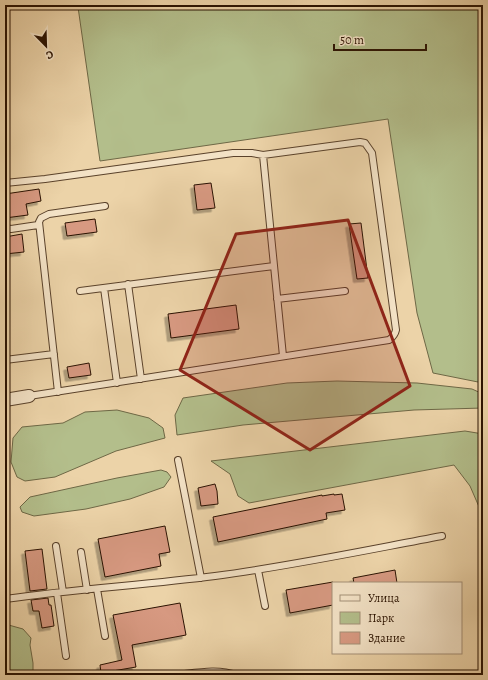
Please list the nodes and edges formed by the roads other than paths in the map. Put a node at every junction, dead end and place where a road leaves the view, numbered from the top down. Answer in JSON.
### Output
{"nodes":[{"id":1,"x":263,"y":155,"type":"junction"},
{"id":2,"x":5,"y":183,"type":"edge"},
{"id":3,"x":105,"y":206,"type":"dead end"},
{"id":4,"x":38,"y":225,"type":"junction"},
{"id":5,"x":5,"y":228,"type":"edge"},
{"id":6,"x":274,"y":266,"type":"junction"},
{"id":7,"x":128,"y":284,"type":"junction"},
{"id":8,"x":104,"y":288,"type":"junction"},
{"id":9,"x":80,"y":291,"type":"dead end"},
{"id":10,"x":346,"y":291,"type":"dead end"},
{"id":11,"x":277,"y":299,"type":"junction"},
{"id":12,"x":54,"y":354,"type":"junction"},
{"id":13,"x":283,"y":356,"type":"junction"},
{"id":14,"x":5,"y":360,"type":"edge"},
{"id":15,"x":141,"y":379,"type":"junction"},
{"id":16,"x":117,"y":382,"type":"junction"},
{"id":17,"x":58,"y":392,"type":"junction"},
{"id":18,"x":30,"y":396,"type":"joint"},
{"id":19,"x":5,"y":400,"type":"edge"},
{"id":20,"x":178,"y":460,"type":"dead end"},
{"id":21,"x":442,"y":536,"type":"dead end"},
{"id":22,"x":56,"y":546,"type":"dead end"},
{"id":23,"x":81,"y":552,"type":"dead end"},
{"id":24,"x":258,"y":570,"type":"junction"},
{"id":25,"x":201,"y":578,"type":"junction"},
{"id":26,"x":97,"y":589,"type":"junction"},
{"id":27,"x":87,"y":590,"type":"junction"},
{"id":28,"x":60,"y":592,"type":"junction"},
{"id":29,"x":5,"y":600,"type":"edge"},
{"id":30,"x":265,"y":606,"type":"dead end"},
{"id":31,"x":105,"y":636,"type":"dead end"},
{"id":32,"x":66,"y":656,"type":"dead end"},
{"id":33,"x":175,"y":675,"type":"edge"},
{"id":34,"x":236,"y":675,"type":"edge"}],
"edges":[{"from":1,"to":2,"type":"lane"},
{"from":1,"to":6,"type":"lane"},
{"from":1,"to":13,"type":"lane"},
{"from":3,"to":4,"type":"lane"},
{"from":4,"to":5,"type":"lane"},
{"from":4,"to":12,"type":"lane"},
{"from":6,"to":7,"type":"lane"},
{"from":6,"to":11,"type":"lane"},
{"from":7,"to":8,"type":"lane"},
{"from":7,"to":15,"type":"lane"},
{"from":8,"to":9,"type":"lane"},
{"from":8,"to":16,"type":"lane"},
{"from":10,"to":11,"type":"lane"},
{"from":11,"to":13,"type":"lane"},
{"from":12,"to":14,"type":"lane"},
{"from":12,"to":17,"type":"lane"},
{"from":13,"to":15,"type":"lane"},
{"from":15,"to":16,"type":"lane"},
{"from":16,"to":17,"type":"lane"},
{"from":17,"to":18,"type":"lane"},
{"from":18,"to":19,"type":"street"},
{"from":20,"to":25,"type":"lane"},
{"from":21,"to":24,"type":"lane"},
{"from":22,"to":28,"type":"lane"},
{"from":23,"to":27,"type":"lane"},
{"from":24,"to":25,"type":"lane"},
{"from":24,"to":30,"type":"lane"},
{"from":25,"to":26,"type":"lane"},
{"from":26,"to":27,"type":"lane"},
{"from":26,"to":31,"type":"lane"},
{"from":27,"to":28,"type":"lane"},
{"from":28,"to":29,"type":"lane"},
{"from":28,"to":32,"type":"lane"},
{"from":33,"to":34,"type":"lane"}]}
